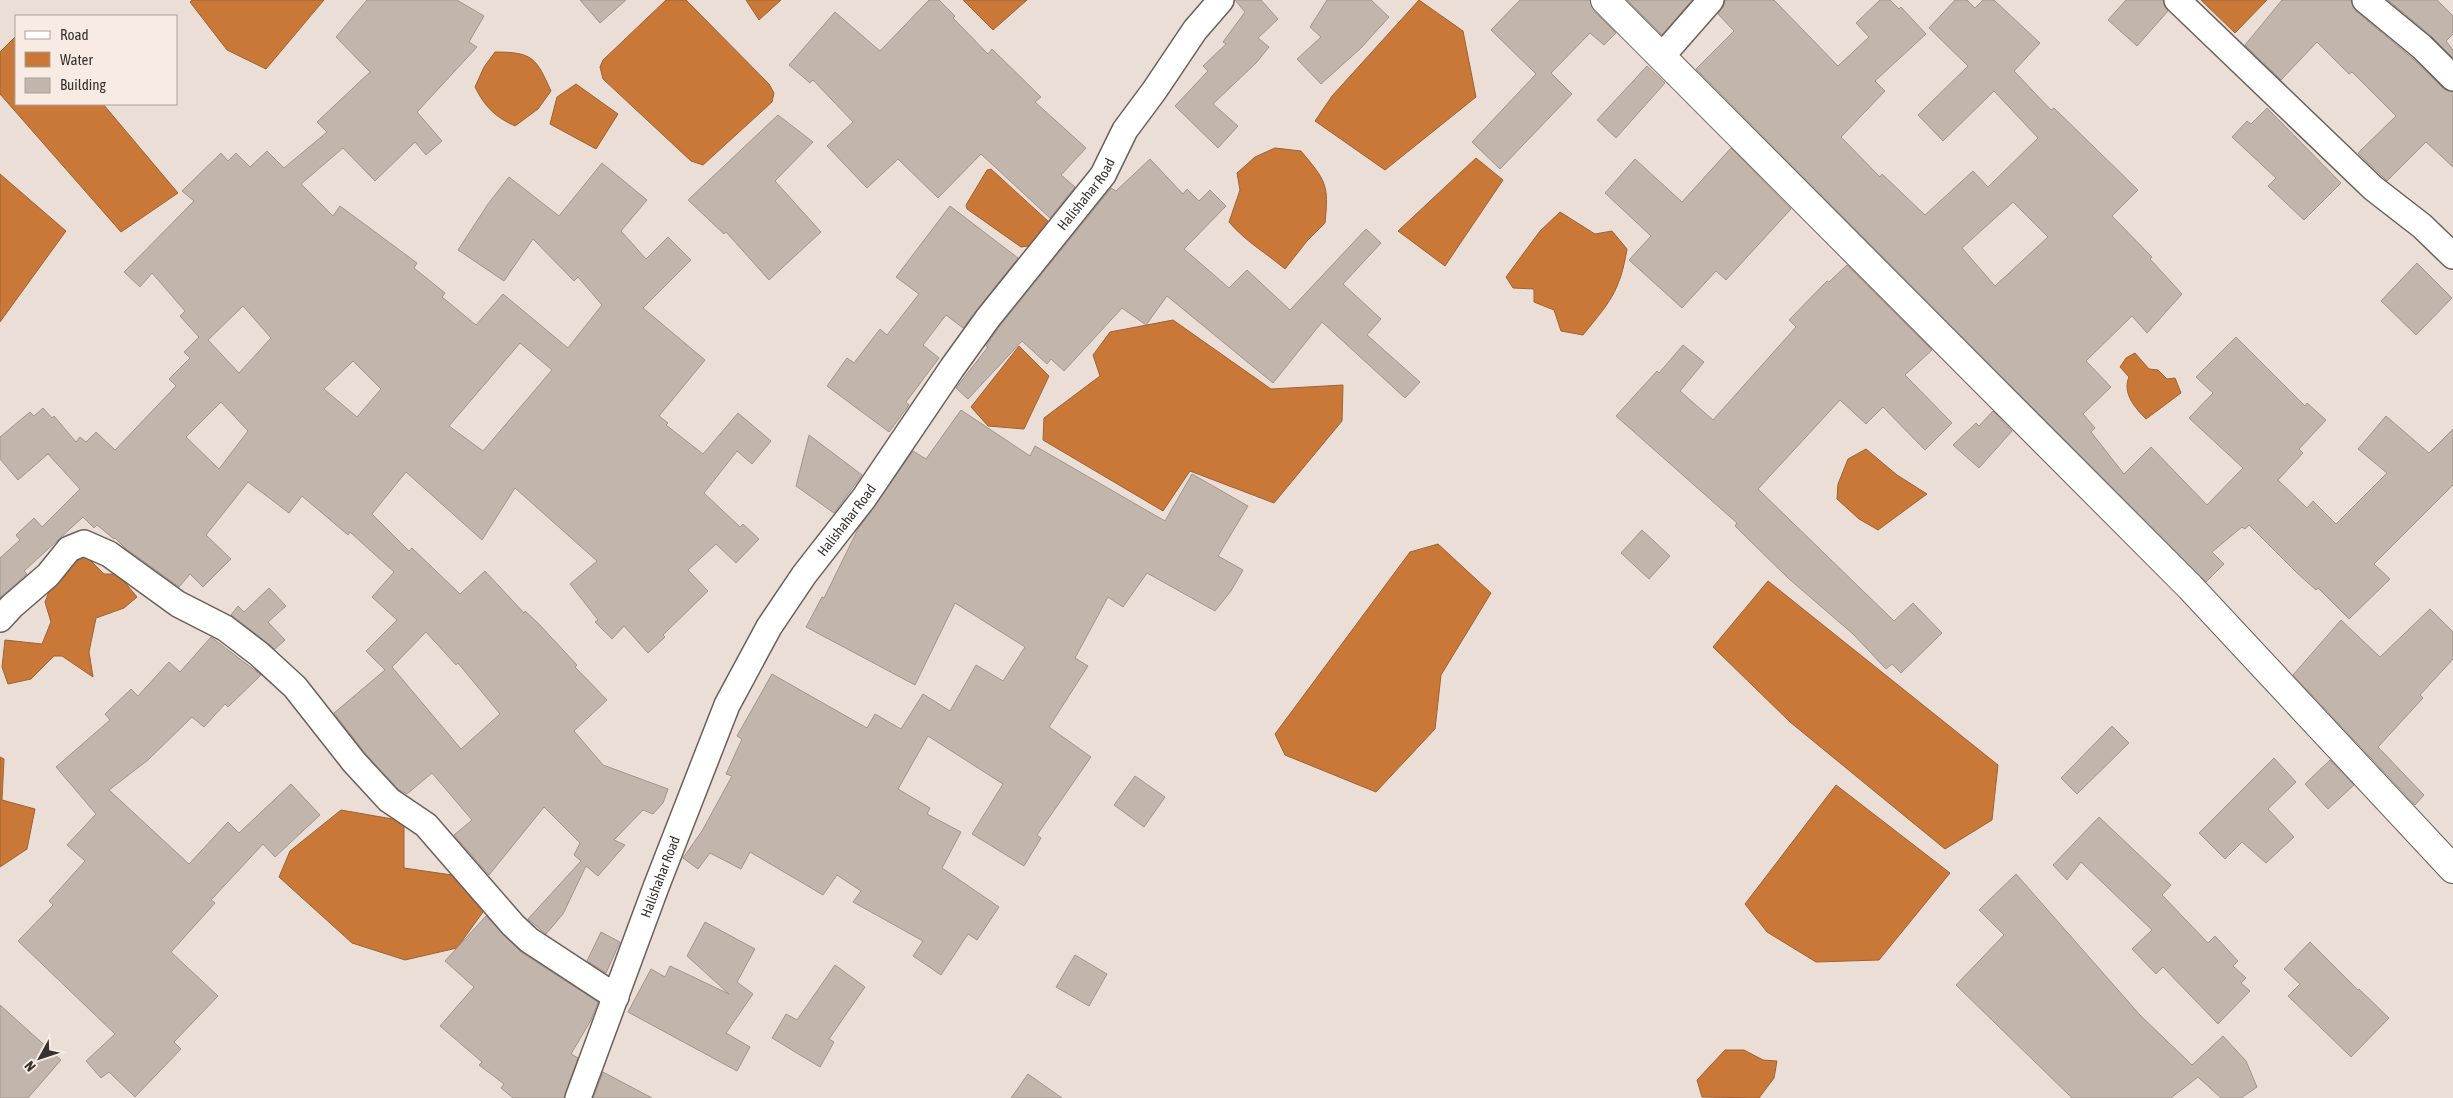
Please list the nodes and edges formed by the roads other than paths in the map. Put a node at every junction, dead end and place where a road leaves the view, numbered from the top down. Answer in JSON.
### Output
{"nodes":[{"id":1,"x":1221,"y":0,"type":"edge"},
{"id":2,"x":1606,"y":0,"type":"edge"},
{"id":3,"x":1711,"y":0,"type":"edge"},
{"id":4,"x":2176,"y":0,"type":"edge"},
{"id":5,"x":2365,"y":0,"type":"edge"},
{"id":6,"x":1661,"y":58,"type":"junction"},
{"id":7,"x":2453,"y":78,"type":"edge"},
{"id":8,"x":2453,"y":256,"type":"edge"},
{"id":9,"x":0,"y":619,"type":"edge"},
{"id":10,"x":2453,"y":869,"type":"edge"},
{"id":11,"x":616,"y":997,"type":"junction"},
{"id":12,"x":578,"y":1098,"type":"edge"}],
"edges":[{"from":1,"to":11,"type":"street","name":"Halishahar Road"},
{"from":2,"to":6,"type":"street"},
{"from":3,"to":6,"type":"street"},
{"from":4,"to":8,"type":"street"},
{"from":5,"to":7,"type":"street"},
{"from":6,"to":10,"type":"street"},
{"from":9,"to":11,"type":"street"},
{"from":11,"to":12,"type":"street","name":"Halishahar Road"}]}
